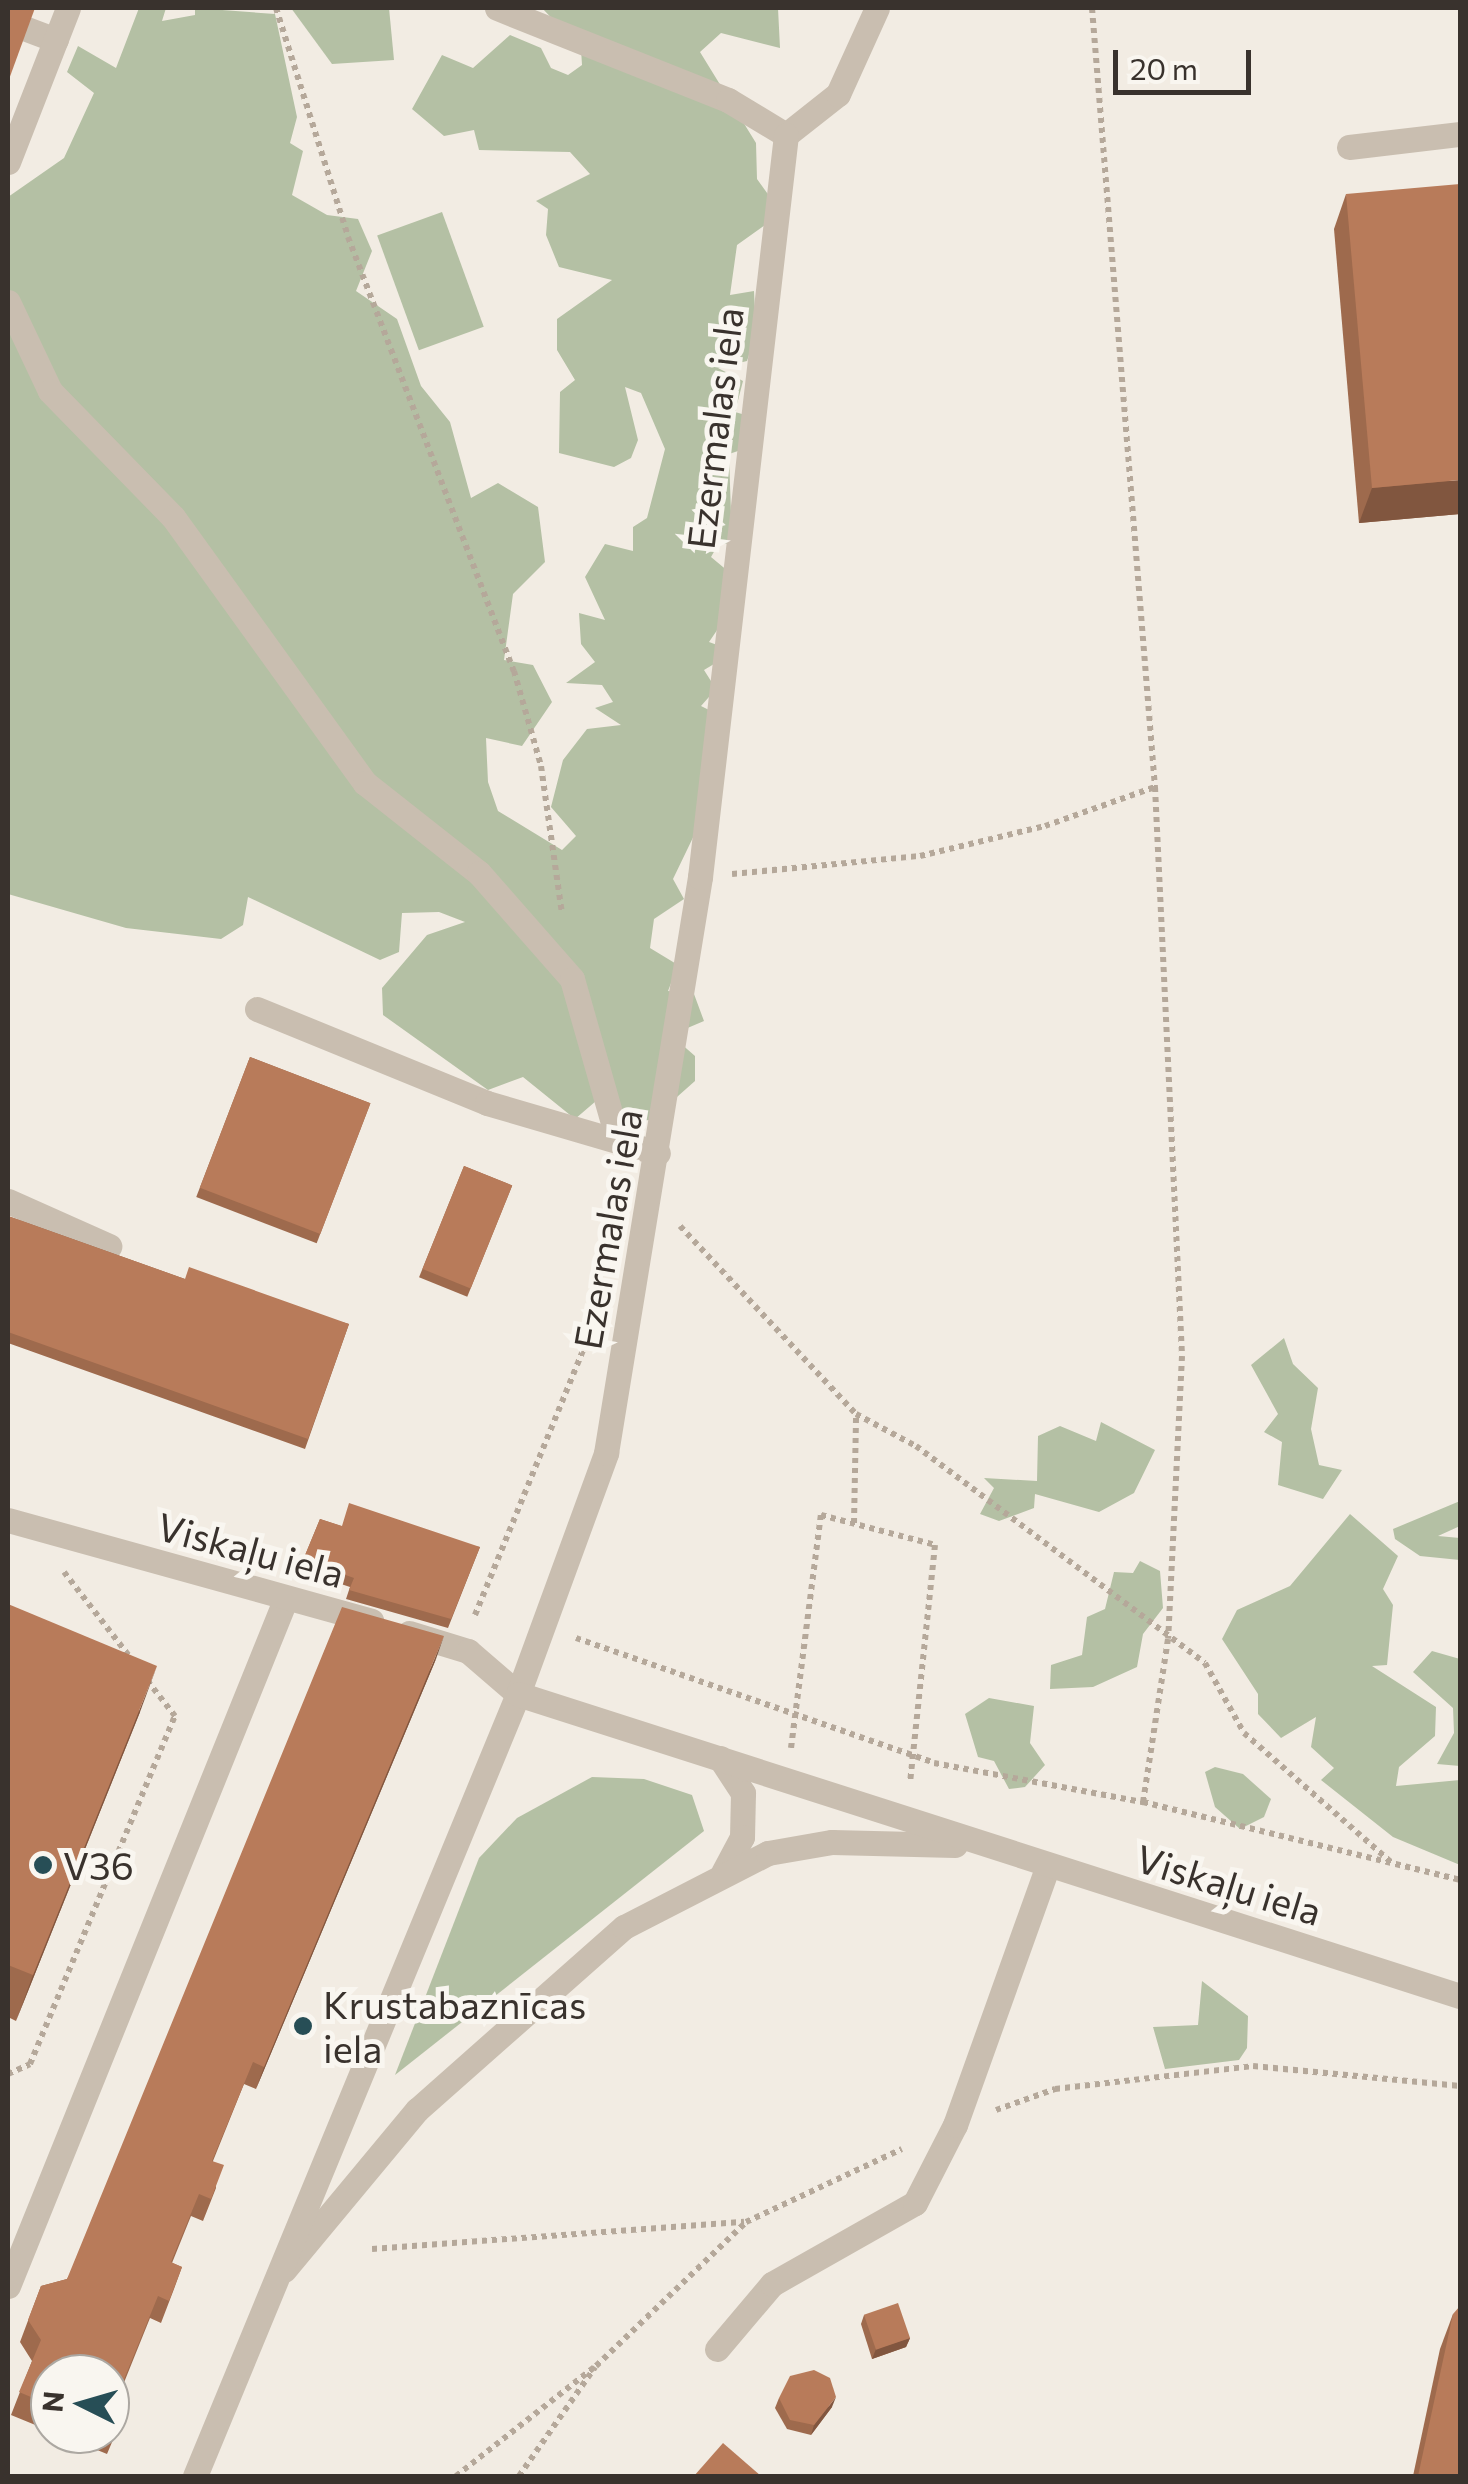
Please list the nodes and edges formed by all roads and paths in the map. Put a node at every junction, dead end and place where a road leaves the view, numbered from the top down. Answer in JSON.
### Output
{"nodes":[{"id":1,"x":68,"y":8,"type":"edge"},
{"id":2,"x":276,"y":8,"type":"edge"},
{"id":3,"x":497,"y":8,"type":"edge"},
{"id":4,"x":877,"y":8,"type":"edge"},
{"id":5,"x":1092,"y":8,"type":"edge"},
{"id":6,"x":8,"y":22,"type":"edge"},
{"id":7,"x":56,"y":40,"type":"junction"},
{"id":8,"x":1460,"y":134,"type":"edge"},
{"id":9,"x":786,"y":135,"type":"junction"},
{"id":10,"x":1349,"y":147,"type":"dead end"},
{"id":11,"x":8,"y":162,"type":"edge"},
{"id":12,"x":8,"y":302,"type":"edge"},
{"id":13,"x":1155,"y":787,"type":"junction"},
{"id":14,"x":700,"y":878,"type":"junction"},
{"id":15,"x":563,"y":921,"type":"dead end"},
{"id":16,"x":257,"y":1008,"type":"dead end"},
{"id":17,"x":618,"y":1140,"type":"junction"},
{"id":18,"x":658,"y":1153,"type":"junction"},
{"id":19,"x":8,"y":1201,"type":"edge"},
{"id":20,"x":110,"y":1246,"type":"dead end"},
{"id":21,"x":594,"y":1326,"type":"dead end"},
{"id":22,"x":856,"y":1414,"type":"junction"},
{"id":23,"x":18,"y":1522,"type":"edge"},
{"id":24,"x":854,"y":1523,"type":"junction"},
{"id":25,"x":286,"y":1598,"type":"junction"},
{"id":26,"x":544,"y":1626,"type":"junction"},
{"id":27,"x":1168,"y":1639,"type":"junction"},
{"id":28,"x":468,"y":1651,"type":"junction"},
{"id":29,"x":518,"y":1694,"type":"junction"},
{"id":30,"x":798,"y":1716,"type":"junction"},
{"id":31,"x":918,"y":1757,"type":"junction"},
{"id":32,"x":720,"y":1758,"type":"junction"},
{"id":33,"x":784,"y":1780,"type":"junction"},
{"id":34,"x":1143,"y":1802,"type":"junction"},
{"id":35,"x":900,"y":1817,"type":"junction"},
{"id":36,"x":975,"y":1845,"type":"junction"},
{"id":37,"x":1392,"y":1862,"type":"junction"},
{"id":38,"x":1048,"y":1865,"type":"junction"},
{"id":39,"x":724,"y":1872,"type":"junction"},
{"id":40,"x":1460,"y":1880,"type":"edge"},
{"id":41,"x":1460,"y":1996,"type":"edge"},
{"id":42,"x":8,"y":2074,"type":"edge"},
{"id":43,"x":1150,"y":2077,"type":"dead end"},
{"id":44,"x":1460,"y":2086,"type":"edge"},
{"id":45,"x":746,"y":2222,"type":"dead end"},
{"id":46,"x":372,"y":2249,"type":"dead end"},
{"id":47,"x":277,"y":2277,"type":"junction"},
{"id":48,"x":8,"y":2286,"type":"edge"},
{"id":49,"x":717,"y":2349,"type":"dead end"},
{"id":50,"x":596,"y":2366,"type":"dead end"},
{"id":51,"x":196,"y":2476,"type":"edge"},
{"id":52,"x":519,"y":2476,"type":"edge"}],
"edges":[{"from":1,"to":7,"type":"street"},
{"from":2,"to":15,"type":"path"},
{"from":3,"to":9,"type":"street"},
{"from":4,"to":9,"type":"street"},
{"from":5,"to":13,"type":"path"},
{"from":6,"to":7,"type":"street"},
{"from":7,"to":11,"type":"street"},
{"from":8,"to":10,"type":"street"},
{"from":9,"to":14,"type":"street","name":"Ezermalas iela"},
{"from":12,"to":17,"type":"street"},
{"from":13,"to":14,"type":"path"},
{"from":13,"to":27,"type":"path"},
{"from":14,"to":18,"type":"street","name":"Ezermalas iela"},
{"from":16,"to":17,"type":"street"},
{"from":17,"to":18,"type":"street"},
{"from":18,"to":22,"type":"path"},
{"from":18,"to":26,"type":"street","name":"Ezermalas iela"},
{"from":19,"to":20,"type":"street"},
{"from":21,"to":28,"type":"path"},
{"from":22,"to":24,"type":"path"},
{"from":22,"to":27,"type":"path"},
{"from":23,"to":25,"type":"street","name":"Viskaļu iela"},
{"from":23,"to":42,"type":"path"},
{"from":24,"to":30,"type":"path"},
{"from":24,"to":31,"type":"path"},
{"from":25,"to":28,"type":"street","name":"Viskaļu iela"},
{"from":25,"to":48,"type":"street"},
{"from":26,"to":29,"type":"street","name":"Ezermalas iela"},
{"from":26,"to":30,"type":"path"},
{"from":27,"to":34,"type":"path"},
{"from":27,"to":37,"type":"path"},
{"from":28,"to":29,"type":"street","name":"Viskaļu iela"},
{"from":29,"to":32,"type":"street"},
{"from":29,"to":47,"type":"street","name":"Ezermalas iela"},
{"from":30,"to":31,"type":"path"},
{"from":30,"to":33,"type":"path"},
{"from":31,"to":34,"type":"path"},
{"from":31,"to":35,"type":"path"},
{"from":32,"to":33,"type":"street"},
{"from":32,"to":39,"type":"street"},
{"from":33,"to":35,"type":"street"},
{"from":34,"to":37,"type":"path"},
{"from":35,"to":36,"type":"street"},
{"from":36,"to":38,"type":"street","name":"Viskaļu iela"},
{"from":36,"to":39,"type":"street","name":"Ezermalas iela"},
{"from":37,"to":40,"type":"path"},
{"from":38,"to":41,"type":"street","name":"Viskaļu iela"},
{"from":38,"to":49,"type":"street"},
{"from":39,"to":47,"type":"street","name":"Ezermalas iela"},
{"from":43,"to":44,"type":"path"},
{"from":45,"to":46,"type":"path"},
{"from":47,"to":51,"type":"street","name":"Ezermalas iela"},
{"from":50,"to":52,"type":"path"}]}
